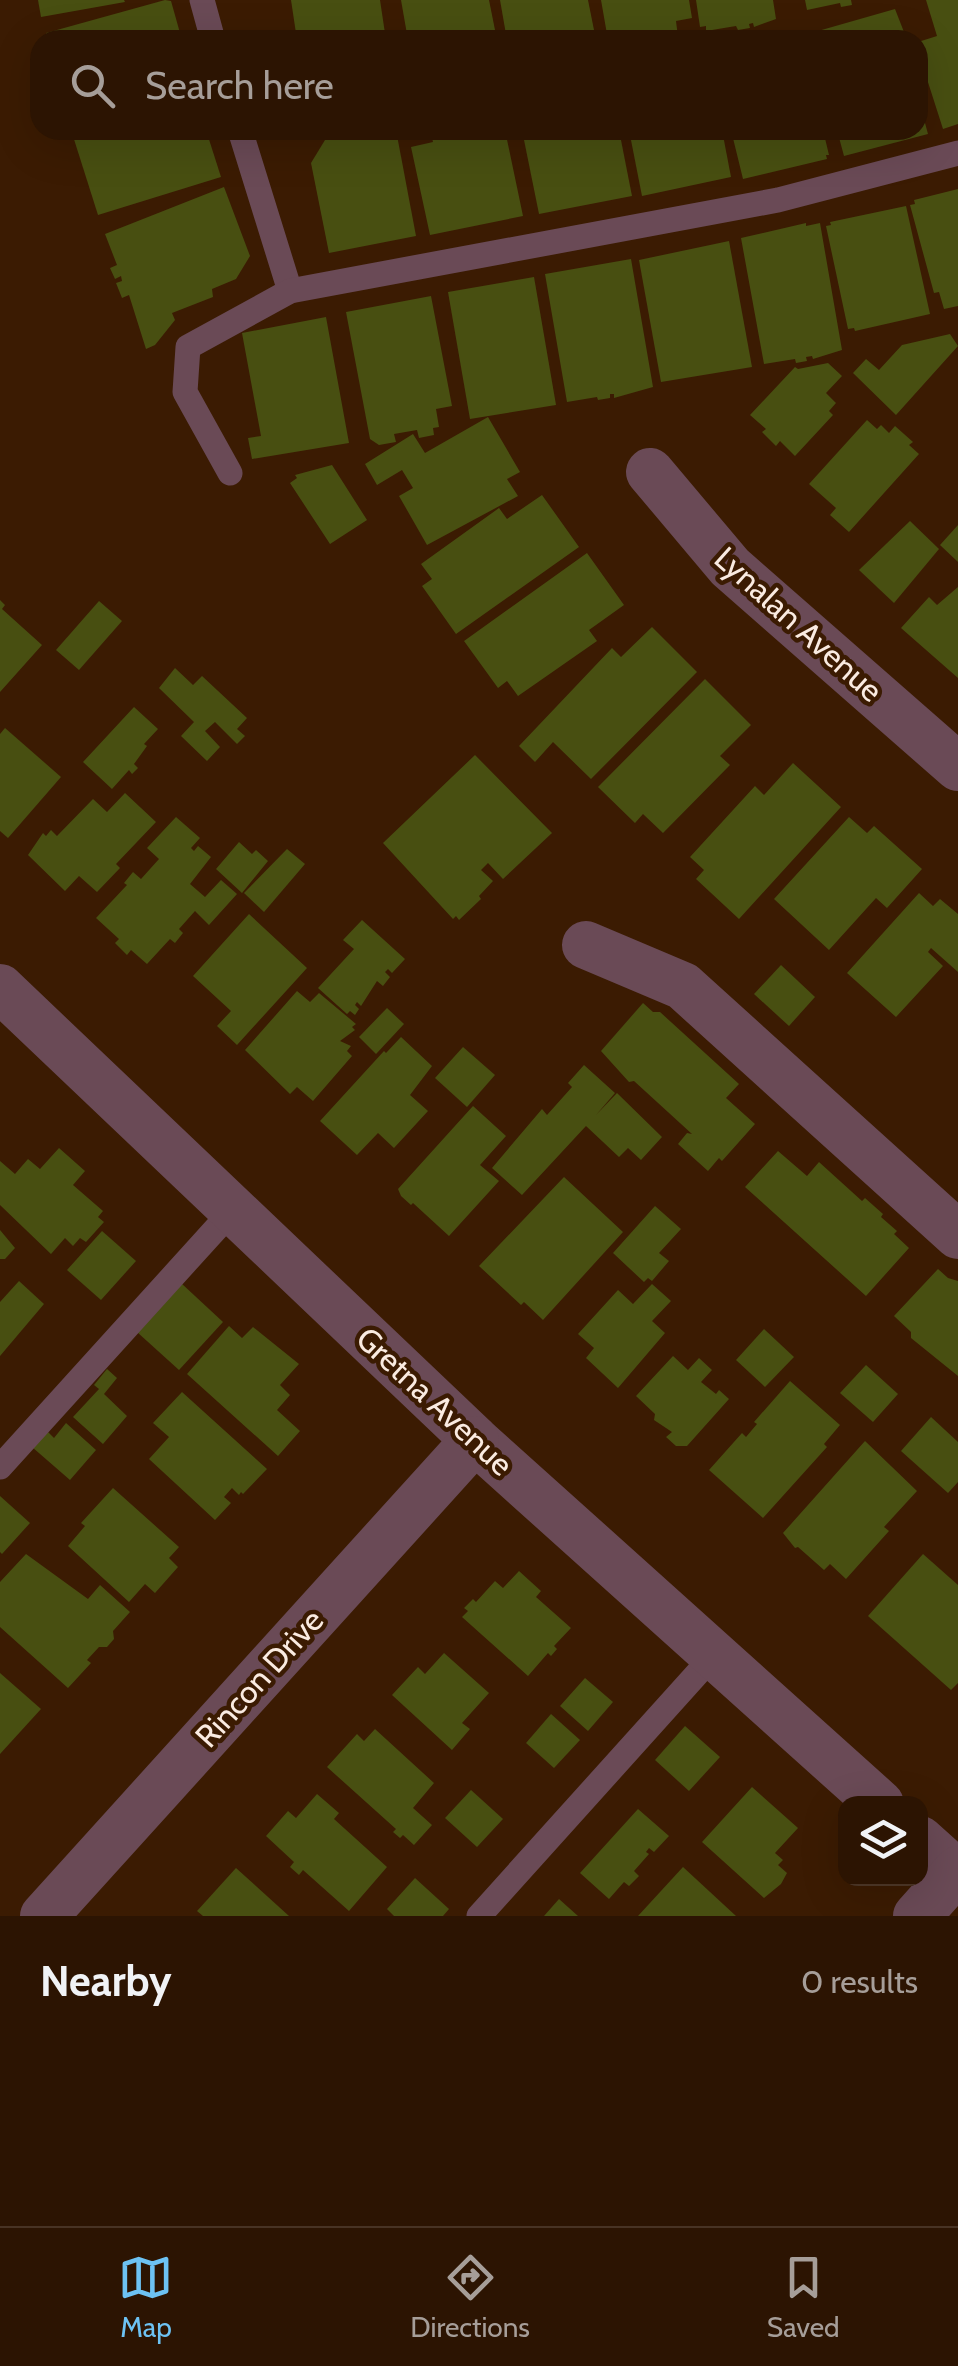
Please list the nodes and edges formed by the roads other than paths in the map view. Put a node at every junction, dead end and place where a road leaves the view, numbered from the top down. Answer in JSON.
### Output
{"nodes":[{"id":1,"x":202,"y":0,"type":"edge"},
{"id":2,"x":210,"y":30,"type":"edge"},
{"id":3,"x":243,"y":140,"type":"edge"},
{"id":4,"x":958,"y":153,"type":"edge"},
{"id":5,"x":290,"y":292,"type":"junction"},
{"id":6,"x":650,"y":472,"type":"dead end"},
{"id":7,"x":230,"y":473,"type":"dead end"},
{"id":8,"x":958,"y":767,"type":"edge"},
{"id":9,"x":586,"y":945,"type":"dead end"},
{"id":10,"x":0,"y":988,"type":"edge"},
{"id":11,"x":232,"y":1210,"type":"junction"},
{"id":12,"x":958,"y":1235,"type":"edge"},
{"id":13,"x":475,"y":1440,"type":"junction"},
{"id":14,"x":0,"y":1468,"type":"edge"},
{"id":15,"x":714,"y":1655,"type":"junction"},
{"id":16,"x":871,"y":1796,"type":"edge"},
{"id":17,"x":928,"y":1847,"type":"edge"},
{"id":18,"x":957,"y":1872,"type":"edge"},
{"id":19,"x":44,"y":1916,"type":"edge"},
{"id":20,"x":478,"y":1916,"type":"edge"},
{"id":21,"x":917,"y":1916,"type":"edge"}],
"edges":[{"from":1,"to":2,"type":"lane"},
{"from":3,"to":5,"type":"lane"},
{"from":4,"to":5,"type":"lane"},
{"from":5,"to":7,"type":"lane"},
{"from":6,"to":8,"type":"street","name":"Lynalan Avenue"},
{"from":9,"to":12,"type":"street"},
{"from":10,"to":11,"type":"street","name":"Gretna Avenue"},
{"from":11,"to":13,"type":"street","name":"Gretna Avenue"},
{"from":11,"to":14,"type":"lane"},
{"from":13,"to":15,"type":"street","name":"Gretna Avenue"},
{"from":13,"to":19,"type":"street","name":"Rincon Drive"},
{"from":15,"to":16,"type":"street","name":"Gretna Avenue"},
{"from":15,"to":20,"type":"lane"},
{"from":17,"to":18,"type":"street"},
{"from":18,"to":21,"type":"street"}]}
